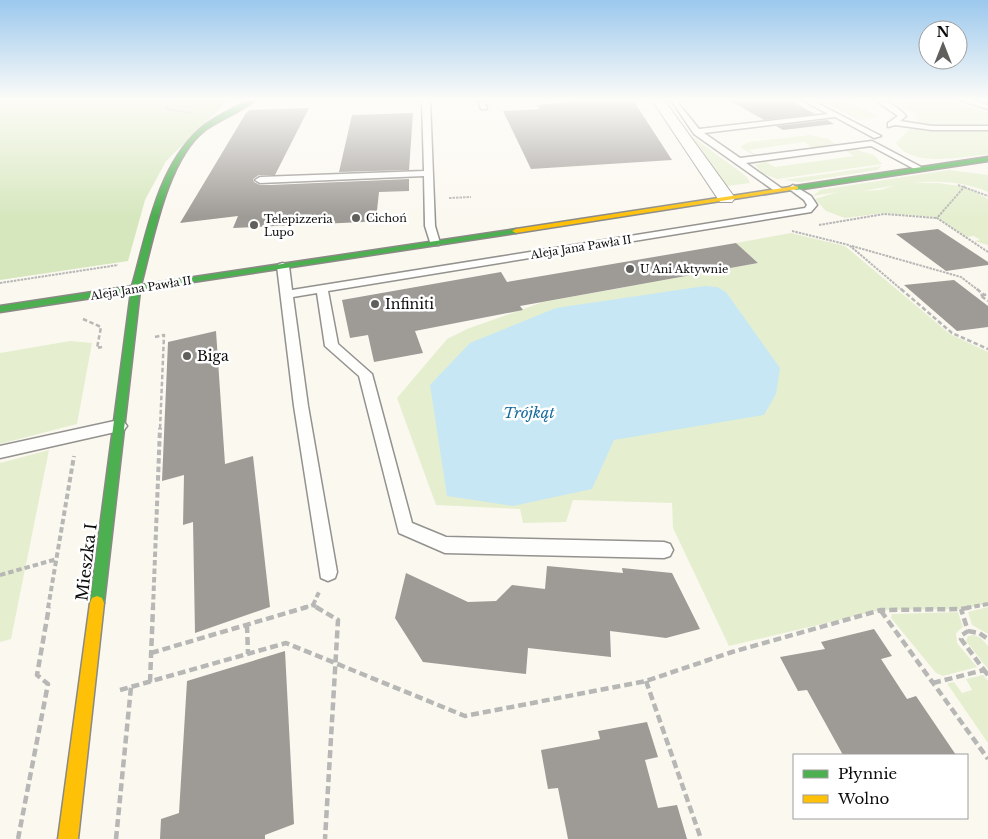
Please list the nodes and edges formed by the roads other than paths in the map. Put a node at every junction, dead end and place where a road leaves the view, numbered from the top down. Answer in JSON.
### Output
{"nodes":[{"id":1,"x":194,"y":139,"type":"edge"},
{"id":2,"x":427,"y":139,"type":"edge"},
{"id":3,"x":685,"y":139,"type":"edge"},
{"id":4,"x":707,"y":139,"type":"edge"},
{"id":5,"x":874,"y":140,"type":"joint"},
{"id":6,"x":988,"y":159,"type":"edge"},
{"id":7,"x":738,"y":161,"type":"junction"},
{"id":8,"x":976,"y":161,"type":"junction"},
{"id":9,"x":988,"y":167,"type":"edge"},
{"id":10,"x":921,"y":169,"type":"junction"},
{"id":11,"x":428,"y":173,"type":"junction"},
{"id":12,"x":260,"y":180,"type":"dead end"},
{"id":13,"x":793,"y":188,"type":"junction"},
{"id":14,"x":778,"y":190,"type":"junction"},
{"id":15,"x":726,"y":198,"type":"junction"},
{"id":16,"x":435,"y":243,"type":"junction"},
{"id":17,"x":282,"y":266,"type":"junction"},
{"id":18,"x":136,"y":288,"type":"junction"},
{"id":19,"x":322,"y":289,"type":"junction"},
{"id":20,"x":287,"y":294,"type":"junction"},
{"id":21,"x":0,"y":310,"type":"edge"},
{"id":22,"x":119,"y":426,"type":"junction"},
{"id":23,"x":0,"y":452,"type":"edge"},
{"id":24,"x":664,"y":550,"type":"dead end"},
{"id":25,"x":328,"y":572,"type":"dead end"},
{"id":26,"x":68,"y":839,"type":"edge"}],
"edges":[{"from":1,"to":18,"type":"main road","name":"Mieszka I"},
{"from":2,"to":11,"type":"lane"},
{"from":3,"to":15,"type":"street"},
{"from":4,"to":7,"type":"lane"},
{"from":5,"to":7,"type":"lane"},
{"from":5,"to":10,"type":"lane"},
{"from":6,"to":8,"type":"main road","name":"Aleja Jana Pawła II"},
{"from":7,"to":14,"type":"lane"},
{"from":8,"to":9,"type":"main road"},
{"from":8,"to":10,"type":"main road","name":"Aleja Jana Pawła II"},
{"from":10,"to":13,"type":"main road","name":"Aleja Jana Pawła II"},
{"from":11,"to":12,"type":"lane"},
{"from":11,"to":16,"type":"lane"},
{"from":13,"to":14,"type":"main road","name":"Aleja Jana Pawła II"},
{"from":13,"to":19,"type":"lane","name":"Aleja Jana Pawła II"},
{"from":14,"to":15,"type":"main road","name":"Aleja Jana Pawła II"},
{"from":15,"to":16,"type":"main road","name":"Aleja Jana Pawła II"},
{"from":16,"to":17,"type":"main road","name":"Aleja Jana Pawła II"},
{"from":17,"to":18,"type":"main road","name":"Aleja Jana Pawła II"},
{"from":17,"to":20,"type":"lane"},
{"from":18,"to":21,"type":"main road","name":"Aleja Jana Pawła II"},
{"from":18,"to":22,"type":"main road","name":"Mieszka I"},
{"from":19,"to":20,"type":"lane","name":"Aleja Jana Pawła II"},
{"from":19,"to":24,"type":"lane"},
{"from":20,"to":25,"type":"lane"},
{"from":22,"to":23,"type":"lane"},
{"from":22,"to":26,"type":"main road","name":"Mieszka I"}]}
